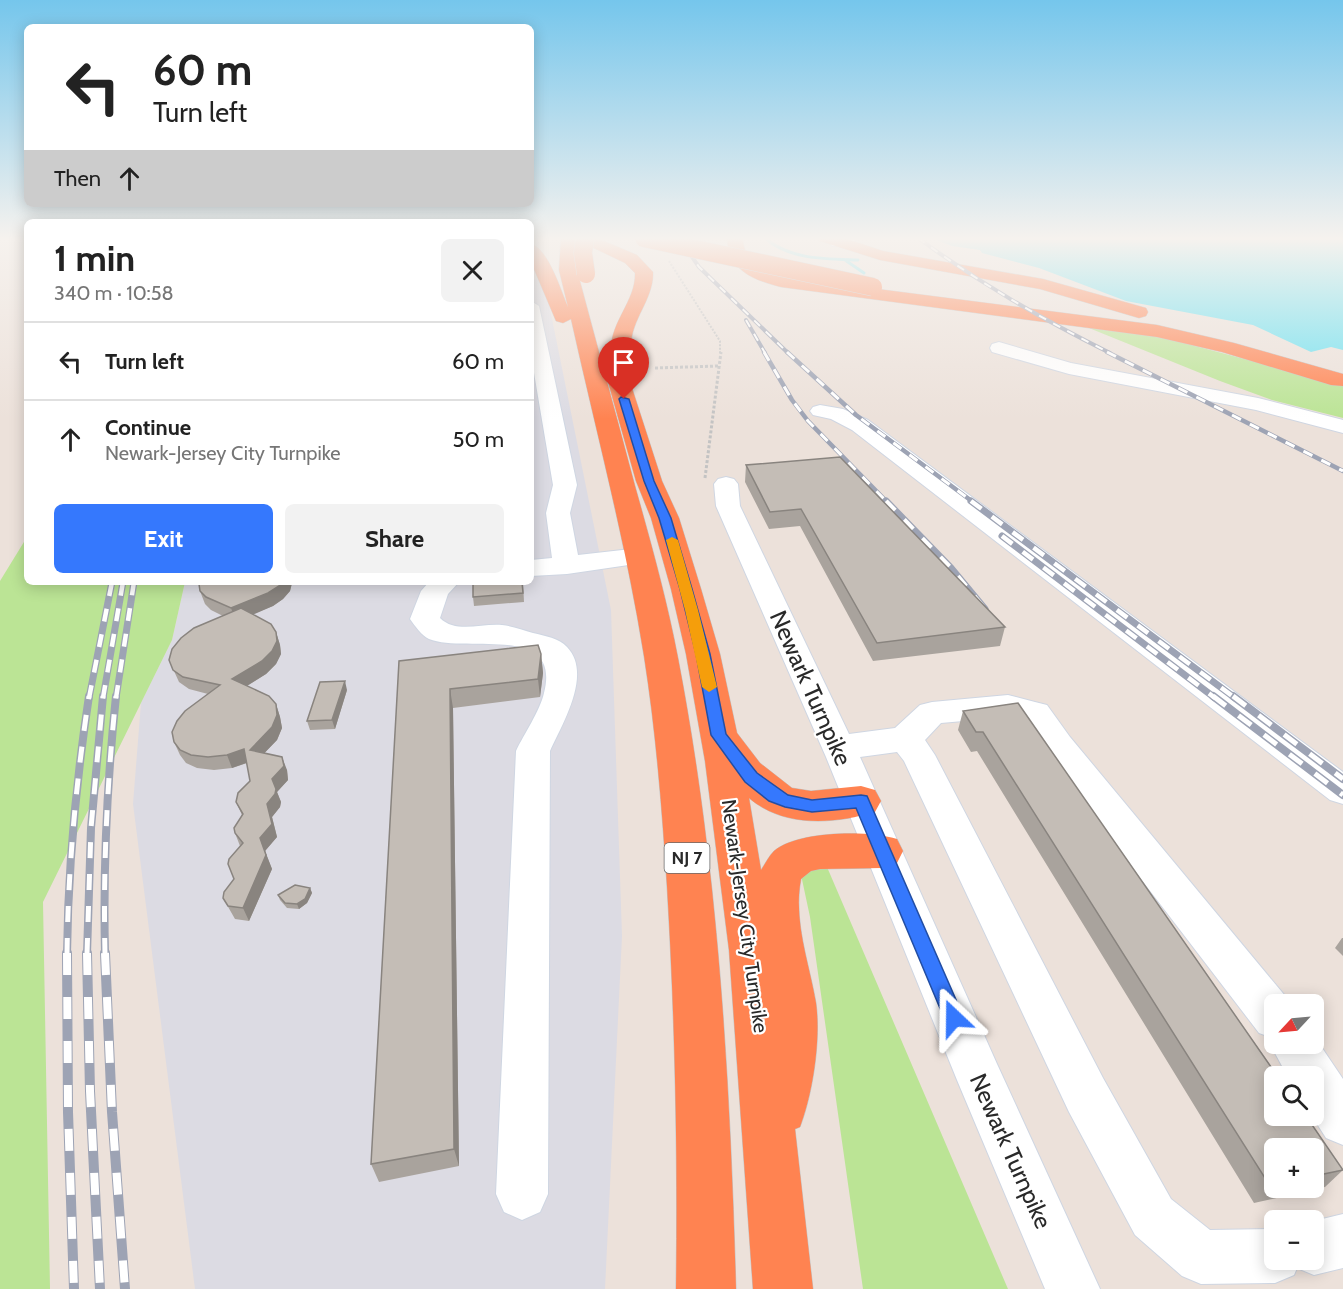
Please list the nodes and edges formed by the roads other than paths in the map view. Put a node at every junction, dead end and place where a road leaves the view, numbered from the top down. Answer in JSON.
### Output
{"nodes":[{"id":1,"x":557,"y":298,"type":"edge"},
{"id":2,"x":582,"y":298,"type":"edge"},
{"id":3,"x":586,"y":298,"type":"edge"},
{"id":4,"x":637,"y":298,"type":"edge"},
{"id":5,"x":891,"y":298,"type":"edge"},
{"id":6,"x":955,"y":298,"type":"edge"},
{"id":7,"x":1003,"y":298,"type":"edge"},
{"id":8,"x":1030,"y":298,"type":"edge"},
{"id":9,"x":1092,"y":298,"type":"edge"},
{"id":10,"x":1021,"y":300,"type":"junction"},
{"id":11,"x":534,"y":322,"type":"edge"},
{"id":12,"x":1123,"y":326,"type":"junction"},
{"id":13,"x":999,"y":348,"type":"dead end"},
{"id":14,"x":1339,"y":380,"type":"junction"},
{"id":15,"x":820,"y":411,"type":"dead end"},
{"id":16,"x":604,"y":421,"type":"junction"},
{"id":17,"x":1343,"y":427,"type":"edge"},
{"id":18,"x":725,"y":488,"type":"road end"},
{"id":19,"x":665,"y":518,"type":"junction"},
{"id":20,"x":640,"y":556,"type":"junction"},
{"id":21,"x":567,"y":566,"type":"junction"},
{"id":22,"x":534,"y":568,"type":"edge"},
{"id":23,"x":442,"y":585,"type":"edge"},
{"id":24,"x":719,"y":735,"type":"junction"},
{"id":25,"x":905,"y":739,"type":"junction"},
{"id":26,"x":839,"y":748,"type":"junction"},
{"id":27,"x":1343,"y":791,"type":"edge"},
{"id":28,"x":861,"y":801,"type":"junction"},
{"id":29,"x":882,"y":851,"type":"junction"},
{"id":30,"x":1264,"y":1004,"type":"edge"},
{"id":31,"x":1299,"y":1054,"type":"edge"},
{"id":32,"x":1343,"y":1121,"type":"edge"},
{"id":33,"x":772,"y":1172,"type":"junction"},
{"id":34,"x":522,"y":1194,"type":"dead end"},
{"id":35,"x":1343,"y":1241,"type":"edge"},
{"id":36,"x":1324,"y":1246,"type":"edge"},
{"id":37,"x":1264,"y":1256,"type":"edge"},
{"id":38,"x":706,"y":1289,"type":"edge"},
{"id":39,"x":783,"y":1289,"type":"edge"},
{"id":40,"x":1073,"y":1289,"type":"edge"}],
"edges":[{"from":1,"to":16,"type":"highway"},
{"from":2,"to":16,"type":"highway","number":"NJ 7"},
{"from":3,"to":19,"type":"highway","name":"Newark-Jersey City Turnpike","number":"NJ 7"},
{"from":4,"to":19,"type":"highway"},
{"from":5,"to":12,"type":"highway"},
{"from":6,"to":12,"type":"highway"},
{"from":7,"to":10,"type":"highway"},
{"from":8,"to":10,"type":"highway"},
{"from":9,"to":14,"type":"highway"},
{"from":10,"to":14,"type":"highway"},
{"from":11,"to":21,"type":"street"},
{"from":12,"to":14,"type":"highway"},
{"from":13,"to":17,"type":"street"},
{"from":15,"to":27,"type":"street"},
{"from":16,"to":20,"type":"highway","number":"NJ 7"},
{"from":18,"to":26,"type":"street","name":"Newark Turnpike"},
{"from":19,"to":24,"type":"highway","name":"Newark-Jersey City Turnpike","number":"NJ 7"},
{"from":20,"to":21,"type":"street"},
{"from":20,"to":38,"type":"highway","number":"NJ 7"},
{"from":21,"to":22,"type":"street"},
{"from":23,"to":34,"type":"street"},
{"from":24,"to":28,"type":"highway"},
{"from":24,"to":33,"type":"highway","name":"Newark-Jersey City Turnpike","number":"NJ 7"},
{"from":25,"to":26,"type":"street"},
{"from":25,"to":30,"type":"street"},
{"from":25,"to":37,"type":"street"},
{"from":26,"to":28,"type":"street","name":"Newark Turnpike"},
{"from":28,"to":29,"type":"street","name":"Newark Turnpike"},
{"from":29,"to":33,"type":"highway"},
{"from":29,"to":40,"type":"street","name":"Newark Turnpike"},
{"from":31,"to":32,"type":"street"},
{"from":33,"to":39,"type":"highway","name":"Newark-Jersey City Turnpike","number":"NJ 7"},
{"from":35,"to":36,"type":"street"}]}
